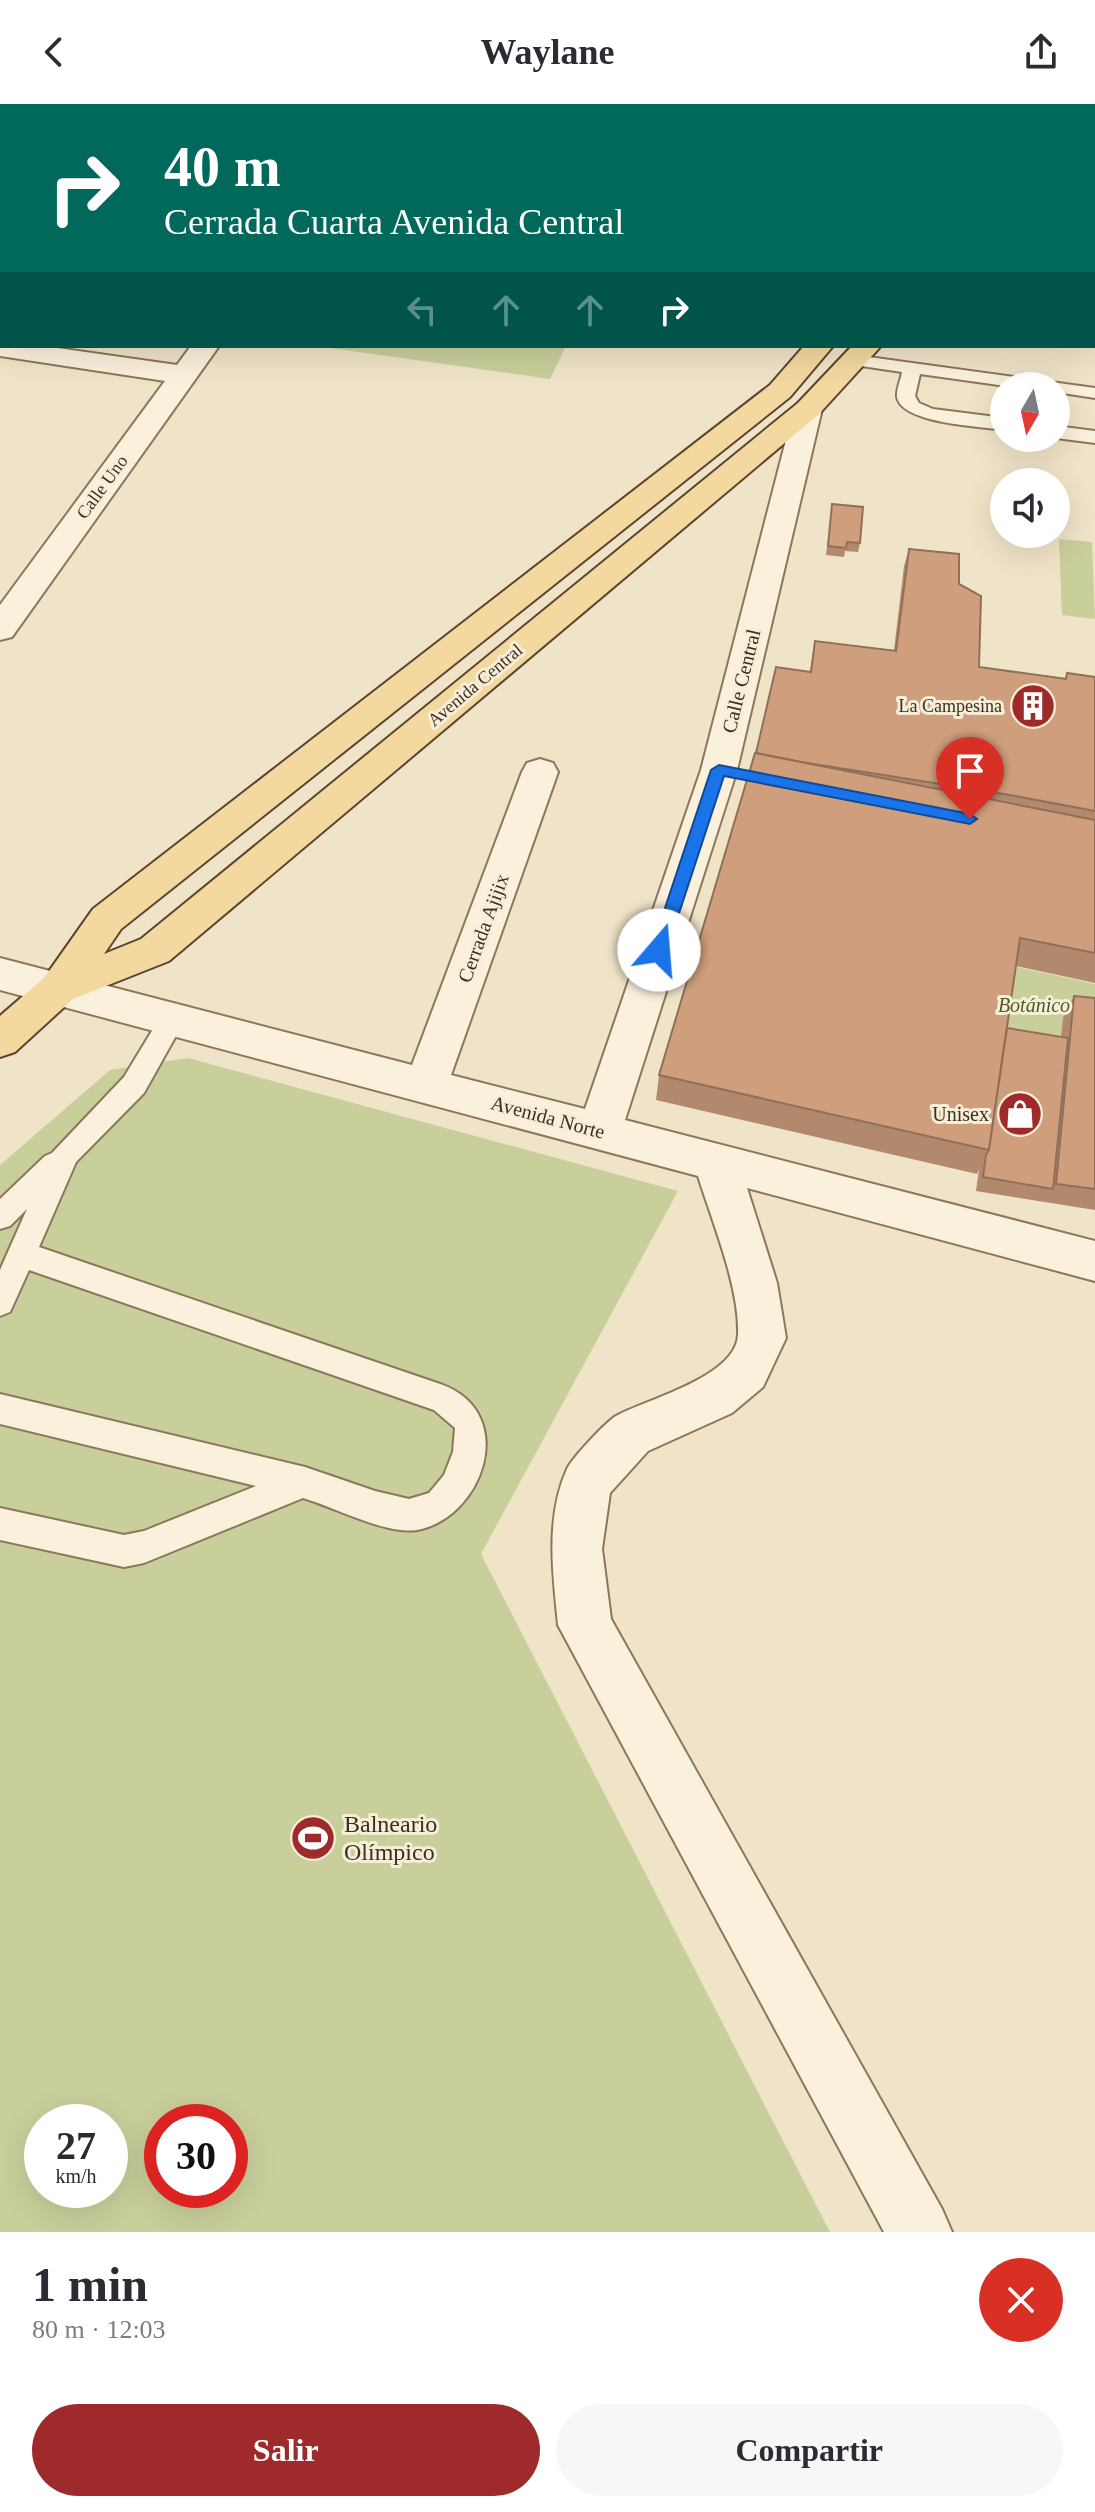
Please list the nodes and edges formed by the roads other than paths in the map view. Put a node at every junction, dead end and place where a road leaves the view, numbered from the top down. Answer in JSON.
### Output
{"nodes":[{"id":1,"x":0,"y":348,"type":"edge"},
{"id":2,"x":204,"y":348,"type":"edge"},
{"id":3,"x":817,"y":348,"type":"edge"},
{"id":4,"x":860,"y":353,"type":"edge"},
{"id":5,"x":912,"y":368,"type":"junction"},
{"id":6,"x":184,"y":375,"type":"junction"},
{"id":7,"x":990,"y":378,"type":"edge"},
{"id":8,"x":1070,"y":389,"type":"edge"},
{"id":9,"x":1095,"y":393,"type":"edge"},
{"id":10,"x":808,"y":409,"type":"junction"},
{"id":11,"x":990,"y":422,"type":"edge"},
{"id":12,"x":1070,"y":434,"type":"edge"},
{"id":13,"x":1095,"y":437,"type":"edge"},
{"id":14,"x":0,"y":629,"type":"edge"},
{"id":15,"x":540,"y":772,"type":"dead end"},
{"id":16,"x":0,"y":974,"type":"edge"},
{"id":17,"x":59,"y":988,"type":"junction"},
{"id":18,"x":173,"y":1018,"type":"junction"},
{"id":19,"x":0,"y":1040,"type":"edge"},
{"id":20,"x":426,"y":1085,"type":"junction"},
{"id":21,"x":600,"y":1130,"type":"junction"},
{"id":22,"x":65,"y":1155,"type":"junction"},
{"id":23,"x":716,"y":1161,"type":"junction"},
{"id":24,"x":0,"y":1217,"type":"edge"},
{"id":25,"x":21,"y":1254,"type":"junction"},
{"id":26,"x":1095,"y":1261,"type":"edge"},
{"id":27,"x":0,"y":1303,"type":"edge"},
{"id":28,"x":0,"y":1409,"type":"edge"},
{"id":29,"x":305,"y":1482,"type":"junction"},
{"id":30,"x":0,"y":1524,"type":"edge"},
{"id":31,"x":919,"y":2232,"type":"edge"}],
"edges":[{"from":1,"to":6,"type":"street"},
{"from":2,"to":6,"type":"street","name":"Calle Uno"},
{"from":3,"to":17,"type":"main road","name":"Avenida Central"},
{"from":4,"to":5,"type":"lane"},
{"from":4,"to":10,"type":"main road","name":"Avenida Central"},
{"from":5,"to":7,"type":"lane"},
{"from":5,"to":11,"type":"lane"},
{"from":6,"to":14,"type":"street","name":"Calle Uno"},
{"from":8,"to":9,"type":"lane"},
{"from":10,"to":17,"type":"main road","name":"Avenida Central"},
{"from":10,"to":21,"type":"street","name":"Calle Central"},
{"from":12,"to":13,"type":"lane"},
{"from":15,"to":20,"type":"street","name":"Cerrada Ajijix"},
{"from":16,"to":17,"type":"street","name":"Avenida Norte"},
{"from":17,"to":18,"type":"street","name":"Avenida Norte"},
{"from":17,"to":19,"type":"main road","name":"Avenida Central"},
{"from":18,"to":20,"type":"street","name":"Avenida Norte"},
{"from":18,"to":22,"type":"lane"},
{"from":20,"to":21,"type":"street","name":"Avenida Norte"},
{"from":21,"to":23,"type":"street","name":"Avenida Norte"},
{"from":22,"to":24,"type":"lane"},
{"from":22,"to":25,"type":"lane"},
{"from":23,"to":26,"type":"street","name":"Avenida Norte"},
{"from":23,"to":31,"type":"street"},
{"from":25,"to":27,"type":"lane"},
{"from":25,"to":29,"type":"lane"},
{"from":28,"to":29,"type":"lane"},
{"from":29,"to":30,"type":"lane"}]}
